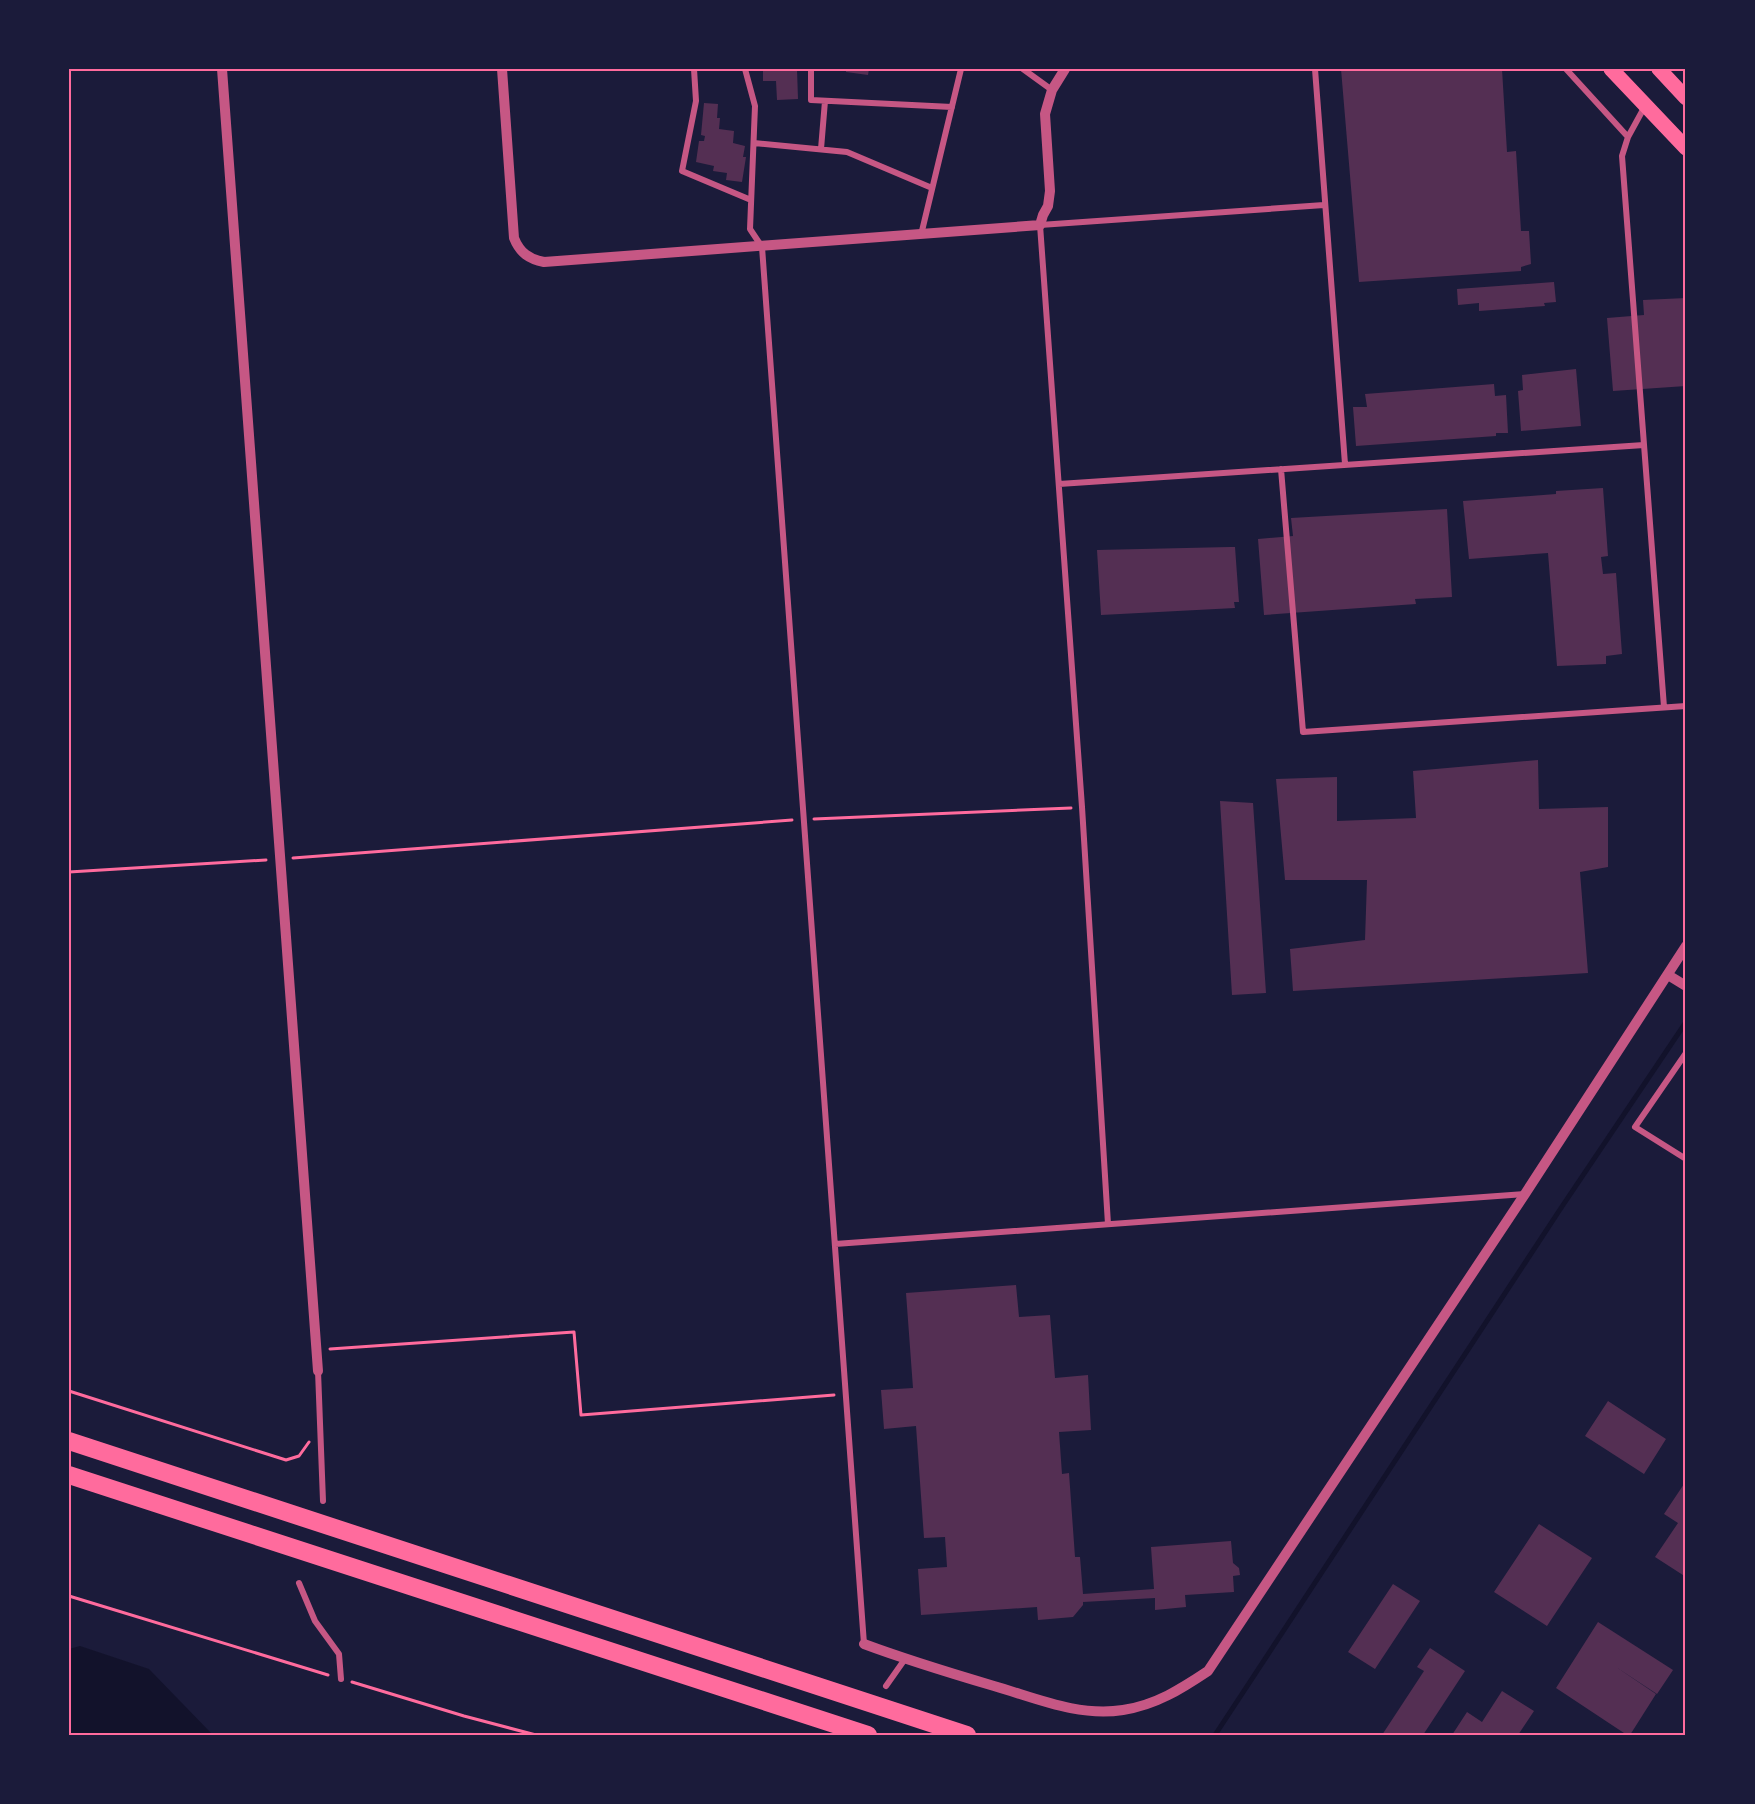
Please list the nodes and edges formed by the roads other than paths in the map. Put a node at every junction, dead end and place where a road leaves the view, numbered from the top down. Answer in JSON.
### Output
{"nodes":[{"id":1,"x":222,"y":69,"type":"edge"},
{"id":2,"x":502,"y":69,"type":"edge"},
{"id":3,"x":694,"y":69,"type":"edge"},
{"id":4,"x":745,"y":69,"type":"edge"},
{"id":5,"x":811,"y":69,"type":"edge"},
{"id":6,"x":961,"y":69,"type":"edge"},
{"id":7,"x":1023,"y":69,"type":"edge"},
{"id":8,"x":1065,"y":69,"type":"edge"},
{"id":9,"x":1315,"y":69,"type":"edge"},
{"id":10,"x":1566,"y":69,"type":"edge"},
{"id":11,"x":1611,"y":69,"type":"edge"},
{"id":12,"x":1659,"y":69,"type":"edge"},
{"id":13,"x":1052,"y":90,"type":"junction"},
{"id":14,"x":1686,"y":98,"type":"edge"},
{"id":15,"x":825,"y":101,"type":"junction"},
{"id":16,"x":1645,"y":105,"type":"junction"},
{"id":17,"x":952,"y":107,"type":"junction"},
{"id":18,"x":1628,"y":137,"type":"junction"},
{"id":19,"x":754,"y":143,"type":"junction"},
{"id":20,"x":1686,"y":148,"type":"edge"},
{"id":21,"x":821,"y":150,"type":"junction"},
{"id":22,"x":932,"y":188,"type":"junction"},
{"id":23,"x":751,"y":200,"type":"junction"},
{"id":24,"x":1324,"y":205,"type":"junction"},
{"id":25,"x":1040,"y":225,"type":"junction"},
{"id":26,"x":921,"y":235,"type":"junction"},
{"id":27,"x":762,"y":247,"type":"junction"},
{"id":28,"x":1644,"y":445,"type":"junction"},
{"id":29,"x":1345,"y":464,"type":"junction"},
{"id":30,"x":1281,"y":469,"type":"junction"},
{"id":31,"x":1059,"y":484,"type":"junction"},
{"id":32,"x":1686,"y":706,"type":"edge"},
{"id":33,"x":1664,"y":707,"type":"junction"},
{"id":34,"x":1686,"y":946,"type":"edge"},
{"id":35,"x":1668,"y":975,"type":"junction"},
{"id":36,"x":1686,"y":986,"type":"edge"},
{"id":37,"x":1686,"y":1053,"type":"edge"},
{"id":38,"x":1686,"y":1159,"type":"edge"},
{"id":39,"x":1525,"y":1194,"type":"junction"},
{"id":40,"x":1108,"y":1224,"type":"junction"},
{"id":41,"x":835,"y":1244,"type":"junction"},
{"id":42,"x":318,"y":1371,"type":"joint"},
{"id":43,"x":69,"y":1441,"type":"edge"},
{"id":44,"x":69,"y":1475,"type":"edge"},
{"id":45,"x":323,"y":1501,"type":"dead end"},
{"id":46,"x":299,"y":1583,"type":"dead end"},
{"id":47,"x":864,"y":1644,"type":"joint"},
{"id":48,"x":905,"y":1659,"type":"junction"},
{"id":49,"x":341,"y":1679,"type":"road end"},
{"id":50,"x":886,"y":1686,"type":"dead end"},
{"id":51,"x":868,"y":1735,"type":"edge"},
{"id":52,"x":967,"y":1735,"type":"edge"}],
"edges":[{"from":1,"to":42,"type":"street"},
{"from":2,"to":27,"type":"street"},
{"from":3,"to":23,"type":"street"},
{"from":4,"to":19,"type":"street"},
{"from":5,"to":15,"type":"street"},
{"from":6,"to":17,"type":"street"},
{"from":7,"to":13,"type":"street"},
{"from":8,"to":13,"type":"street"},
{"from":9,"to":24,"type":"street"},
{"from":10,"to":18,"type":"street"},
{"from":11,"to":16,"type":"main road"},
{"from":12,"to":14,"type":"main road"},
{"from":13,"to":25,"type":"street"},
{"from":15,"to":17,"type":"street"},
{"from":15,"to":21,"type":"street"},
{"from":16,"to":18,"type":"street"},
{"from":16,"to":20,"type":"main road"},
{"from":17,"to":22,"type":"street"},
{"from":18,"to":28,"type":"street"},
{"from":19,"to":21,"type":"street"},
{"from":19,"to":23,"type":"street"},
{"from":21,"to":22,"type":"street"},
{"from":22,"to":26,"type":"street"},
{"from":23,"to":27,"type":"street"},
{"from":24,"to":25,"type":"street"},
{"from":24,"to":29,"type":"street"},
{"from":25,"to":26,"type":"street"},
{"from":25,"to":31,"type":"street"},
{"from":26,"to":27,"type":"street"},
{"from":27,"to":41,"type":"street"},
{"from":28,"to":29,"type":"street"},
{"from":28,"to":33,"type":"street"},
{"from":29,"to":30,"type":"street"},
{"from":30,"to":31,"type":"street"},
{"from":30,"to":33,"type":"street"},
{"from":31,"to":40,"type":"street"},
{"from":32,"to":33,"type":"street"},
{"from":34,"to":35,"type":"street"},
{"from":35,"to":36,"type":"street"},
{"from":35,"to":39,"type":"street"},
{"from":37,"to":38,"type":"street"},
{"from":39,"to":40,"type":"street"},
{"from":39,"to":48,"type":"street"},
{"from":40,"to":41,"type":"street"},
{"from":41,"to":47,"type":"street"},
{"from":42,"to":45,"type":"street"},
{"from":43,"to":52,"type":"highway"},
{"from":44,"to":51,"type":"highway"},
{"from":46,"to":49,"type":"street"},
{"from":47,"to":48,"type":"street"},
{"from":48,"to":50,"type":"street"}]}
